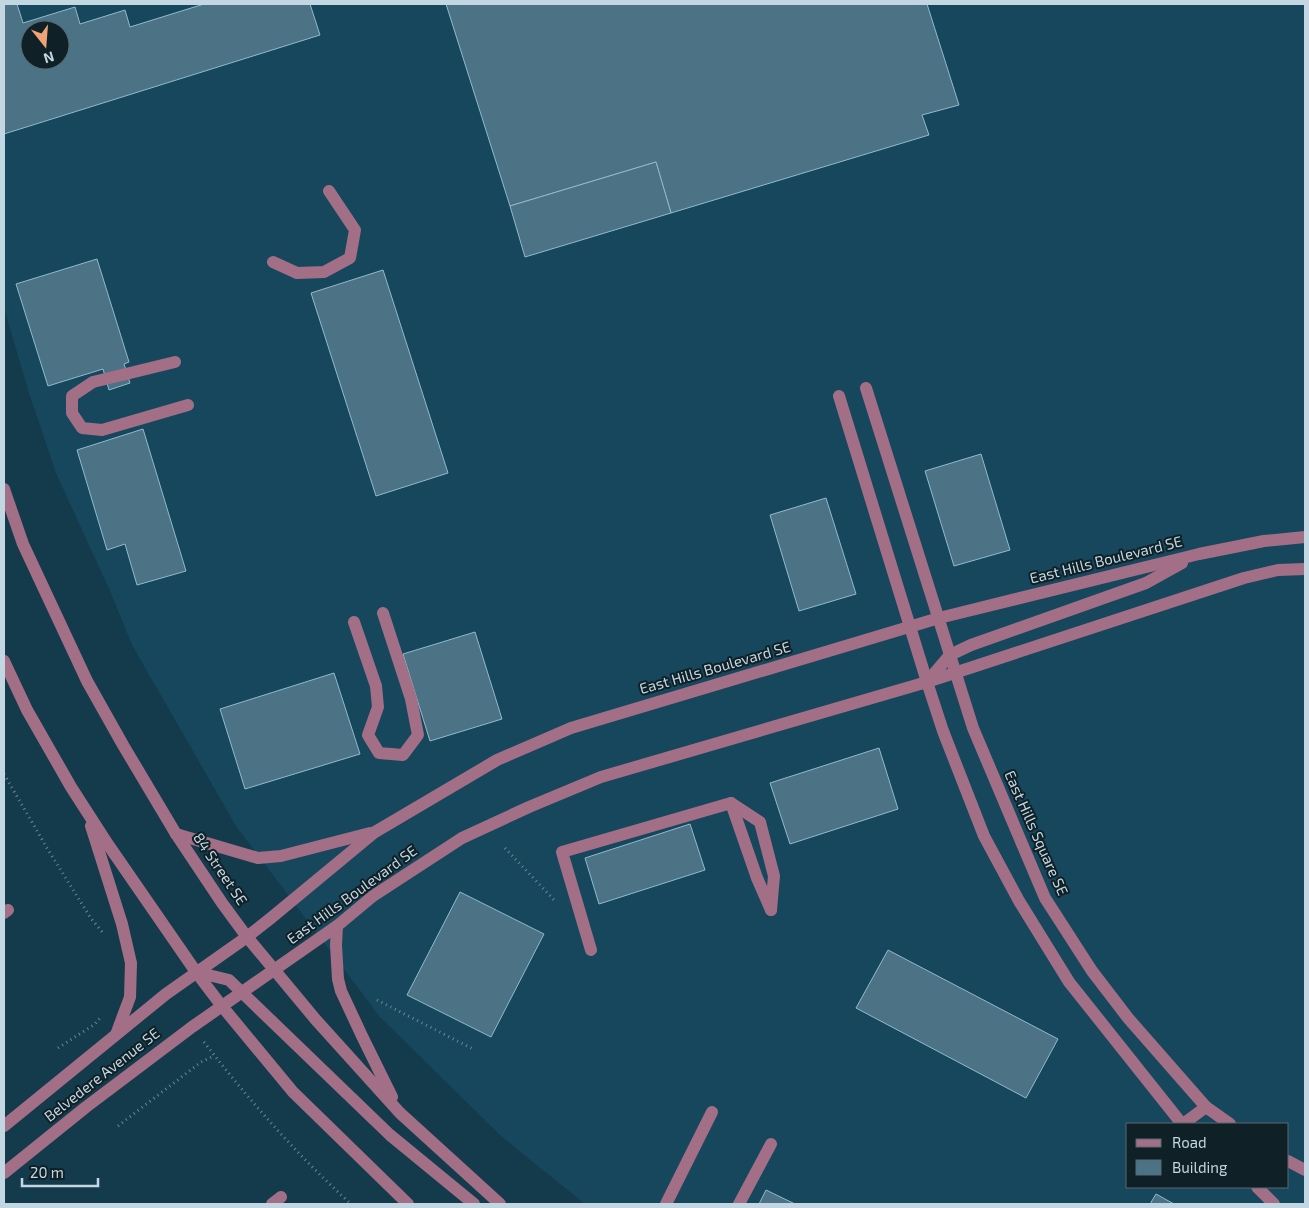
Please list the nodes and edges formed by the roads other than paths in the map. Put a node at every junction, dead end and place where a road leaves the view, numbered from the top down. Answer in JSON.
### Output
{"nodes":[{"id":1,"x":329,"y":192,"type":"dead end"},
{"id":2,"x":273,"y":262,"type":"dead end"},
{"id":3,"x":175,"y":362,"type":"dead end"},
{"id":4,"x":866,"y":388,"type":"dead end"},
{"id":5,"x":839,"y":396,"type":"dead end"},
{"id":6,"x":188,"y":405,"type":"dead end"},
{"id":7,"x":4,"y":489,"type":"edge"},
{"id":8,"x":1305,"y":537,"type":"edge"},
{"id":9,"x":1199,"y":554,"type":"junction"},
{"id":10,"x":1305,"y":569,"type":"edge"},
{"id":11,"x":384,"y":613,"type":"dead end"},
{"id":12,"x":939,"y":618,"type":"junction"},
{"id":13,"x":354,"y":622,"type":"dead end"},
{"id":14,"x":910,"y":628,"type":"junction"},
{"id":15,"x":950,"y":655,"type":"junction"},
{"id":16,"x":4,"y":661,"type":"edge"},
{"id":17,"x":956,"y":672,"type":"junction"},
{"id":18,"x":927,"y":682,"type":"junction"},
{"id":19,"x":731,"y":803,"type":"junction"},
{"id":20,"x":86,"y":809,"type":"junction"},
{"id":21,"x":374,"y":832,"type":"junction"},
{"id":22,"x":176,"y":834,"type":"junction"},
{"id":23,"x":337,"y":926,"type":"junction"},
{"id":24,"x":247,"y":937,"type":"junction"},
{"id":25,"x":591,"y":950,"type":"dead end"},
{"id":26,"x":275,"y":970,"type":"junction"},
{"id":27,"x":196,"y":972,"type":"junction"},
{"id":28,"x":242,"y":992,"type":"junction"},
{"id":29,"x":221,"y":1006,"type":"junction"},
{"id":30,"x":117,"y":1034,"type":"junction"},
{"id":31,"x":1206,"y":1107,"type":"junction"},
{"id":32,"x":712,"y":1112,"type":"dead end"},
{"id":33,"x":400,"y":1113,"type":"junction"},
{"id":34,"x":1182,"y":1123,"type":"edge"},
{"id":35,"x":1184,"y":1123,"type":"edge"},
{"id":36,"x":1229,"y":1123,"type":"edge"},
{"id":37,"x":4,"y":1126,"type":"edge"},
{"id":38,"x":771,"y":1144,"type":"dead end"},
{"id":39,"x":1289,"y":1162,"type":"edge"},
{"id":40,"x":1305,"y":1170,"type":"edge"},
{"id":41,"x":4,"y":1173,"type":"edge"},
{"id":42,"x":1258,"y":1188,"type":"edge"},
{"id":43,"x":408,"y":1204,"type":"edge"},
{"id":44,"x":474,"y":1204,"type":"edge"},
{"id":45,"x":500,"y":1204,"type":"edge"},
{"id":46,"x":666,"y":1204,"type":"edge"},
{"id":47,"x":739,"y":1204,"type":"edge"},
{"id":48,"x":1274,"y":1204,"type":"edge"}],
"edges":[{"from":1,"to":2,"type":"street"},
{"from":3,"to":6,"type":"street"},
{"from":4,"to":12,"type":"street","name":"East Hills Square SE"},
{"from":5,"to":14,"type":"street"},
{"from":7,"to":22,"type":"street","name":"84 Street SE"},
{"from":8,"to":9,"type":"street","name":"East Hills Boulevard SE"},
{"from":9,"to":12,"type":"street","name":"East Hills Boulevard SE"},
{"from":9,"to":15,"type":"street"},
{"from":10,"to":17,"type":"street","name":"East Hills Boulevard SE"},
{"from":11,"to":13,"type":"street"},
{"from":12,"to":14,"type":"street","name":"East Hills Boulevard SE"},
{"from":12,"to":15,"type":"street","name":"East Hills Square SE"},
{"from":14,"to":18,"type":"street"},
{"from":14,"to":21,"type":"street","name":"East Hills Boulevard SE"},
{"from":15,"to":17,"type":"street","name":"East Hills Square SE"},
{"from":15,"to":18,"type":"street"},
{"from":16,"to":20,"type":"street"},
{"from":17,"to":18,"type":"street","name":"East Hills Boulevard SE"},
{"from":17,"to":31,"type":"street","name":"East Hills Square SE"},
{"from":18,"to":23,"type":"street","name":"East Hills Boulevard SE"},
{"from":18,"to":34,"type":"street"},
{"from":19,"to":19,"type":"street"},
{"from":19,"to":25,"type":"street"},
{"from":20,"to":27,"type":"street"},
{"from":20,"to":30,"type":"street"},
{"from":21,"to":22,"type":"street"},
{"from":21,"to":24,"type":"street","name":"East Hills Boulevard SE"},
{"from":22,"to":24,"type":"street","name":"84 Street SE"},
{"from":23,"to":26,"type":"street","name":"East Hills Boulevard SE"},
{"from":23,"to":33,"type":"street"},
{"from":24,"to":26,"type":"street","name":"84 Street SE"},
{"from":24,"to":27,"type":"street","name":"East Hills Boulevard SE"},
{"from":26,"to":28,"type":"street","name":"East Hills Boulevard SE"},
{"from":26,"to":33,"type":"street","name":"84 Street SE"},
{"from":27,"to":28,"type":"street"},
{"from":27,"to":29,"type":"street"},
{"from":27,"to":30,"type":"street","name":"Belvedere Avenue SE"},
{"from":28,"to":29,"type":"street","name":"East Hills Boulevard SE"},
{"from":28,"to":44,"type":"street"},
{"from":29,"to":41,"type":"street","name":"Belvedere Avenue SE"},
{"from":29,"to":43,"type":"street"},
{"from":30,"to":37,"type":"street","name":"Belvedere Avenue SE"},
{"from":31,"to":35,"type":"street"},
{"from":31,"to":36,"type":"street","name":"East Hills Square SE"},
{"from":32,"to":46,"type":"street"},
{"from":33,"to":45,"type":"street","name":"84 Street SE"},
{"from":38,"to":47,"type":"street"},
{"from":39,"to":40,"type":"street"},
{"from":42,"to":48,"type":"street"}]}
